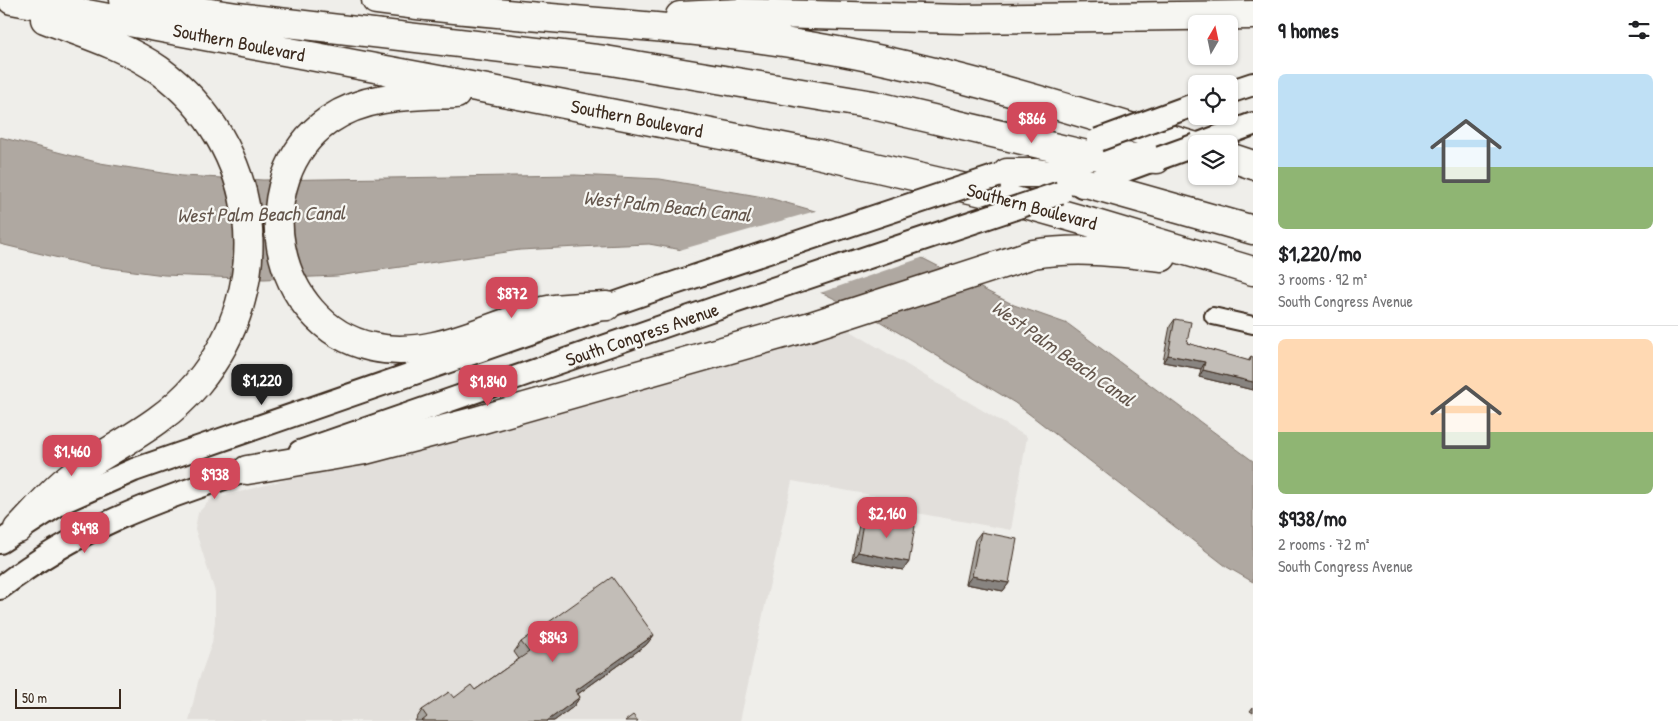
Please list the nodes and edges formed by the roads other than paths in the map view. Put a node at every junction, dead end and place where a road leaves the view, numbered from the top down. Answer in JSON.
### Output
{"nodes":[{"id":1,"x":12,"y":0,"type":"edge"},
{"id":2,"x":124,"y":0,"type":"edge"},
{"id":3,"x":376,"y":0,"type":"edge"},
{"id":4,"x":0,"y":2,"type":"edge"},
{"id":5,"x":1253,"y":14,"type":"edge"},
{"id":6,"x":582,"y":22,"type":"junction"},
{"id":7,"x":503,"y":92,"type":"junction"},
{"id":8,"x":1188,"y":107,"type":"edge"},
{"id":9,"x":1253,"y":124,"type":"edge"},
{"id":10,"x":1224,"y":135,"type":"edge"},
{"id":11,"x":1188,"y":142,"type":"edge"},
{"id":12,"x":1188,"y":148,"type":"edge"},
{"id":13,"x":1069,"y":151,"type":"junction"},
{"id":14,"x":1159,"y":158,"type":"junction"},
{"id":15,"x":1238,"y":160,"type":"edge"},
{"id":16,"x":1253,"y":164,"type":"edge"},
{"id":17,"x":1002,"y":175,"type":"junction"},
{"id":18,"x":1087,"y":184,"type":"junction"},
{"id":19,"x":1253,"y":230,"type":"edge"},
{"id":20,"x":1244,"y":269,"type":"edge"},
{"id":21,"x":607,"y":306,"type":"junction"},
{"id":22,"x":1213,"y":316,"type":"dead end"},
{"id":23,"x":1253,"y":325,"type":"edge"},
{"id":24,"x":247,"y":470,"type":"junction"},
{"id":25,"x":9,"y":535,"type":"edge"},
{"id":26,"x":0,"y":588,"type":"edge"}],
"edges":[{"from":1,"to":7,"type":"highway","name":"Southern Boulevard"},
{"from":2,"to":13,"type":"highway"},
{"from":3,"to":6,"type":"highway"},
{"from":4,"to":25,"type":"highway"},
{"from":5,"to":6,"type":"highway"},
{"from":6,"to":11,"type":"highway"},
{"from":7,"to":20,"type":"highway","name":"Southern Boulevard"},
{"from":7,"to":21,"type":"highway"},
{"from":8,"to":13,"type":"main road","name":"South Congress Avenue","bridge":true},
{"from":9,"to":10,"type":"main road","name":"South Congress Avenue"},
{"from":12,"to":14,"type":"main road","name":"South Congress Avenue","bridge":true},
{"from":13,"to":14,"type":"highway"},
{"from":13,"to":17,"type":"main road","name":"South Congress Avenue"},
{"from":14,"to":18,"type":"main road","name":"South Congress Avenue"},
{"from":15,"to":16,"type":"highway"},
{"from":17,"to":18,"type":"highway"},
{"from":17,"to":21,"type":"main road","name":"South Congress Avenue","bridge":true},
{"from":18,"to":19,"type":"highway"},
{"from":18,"to":24,"type":"main road","name":"South Congress Avenue","bridge":true},
{"from":20,"to":24,"type":"highway"},
{"from":21,"to":25,"type":"main road","name":"South Congress Avenue"},
{"from":22,"to":23,"type":"street"},
{"from":24,"to":26,"type":"main road","name":"South Congress Avenue"}]}
